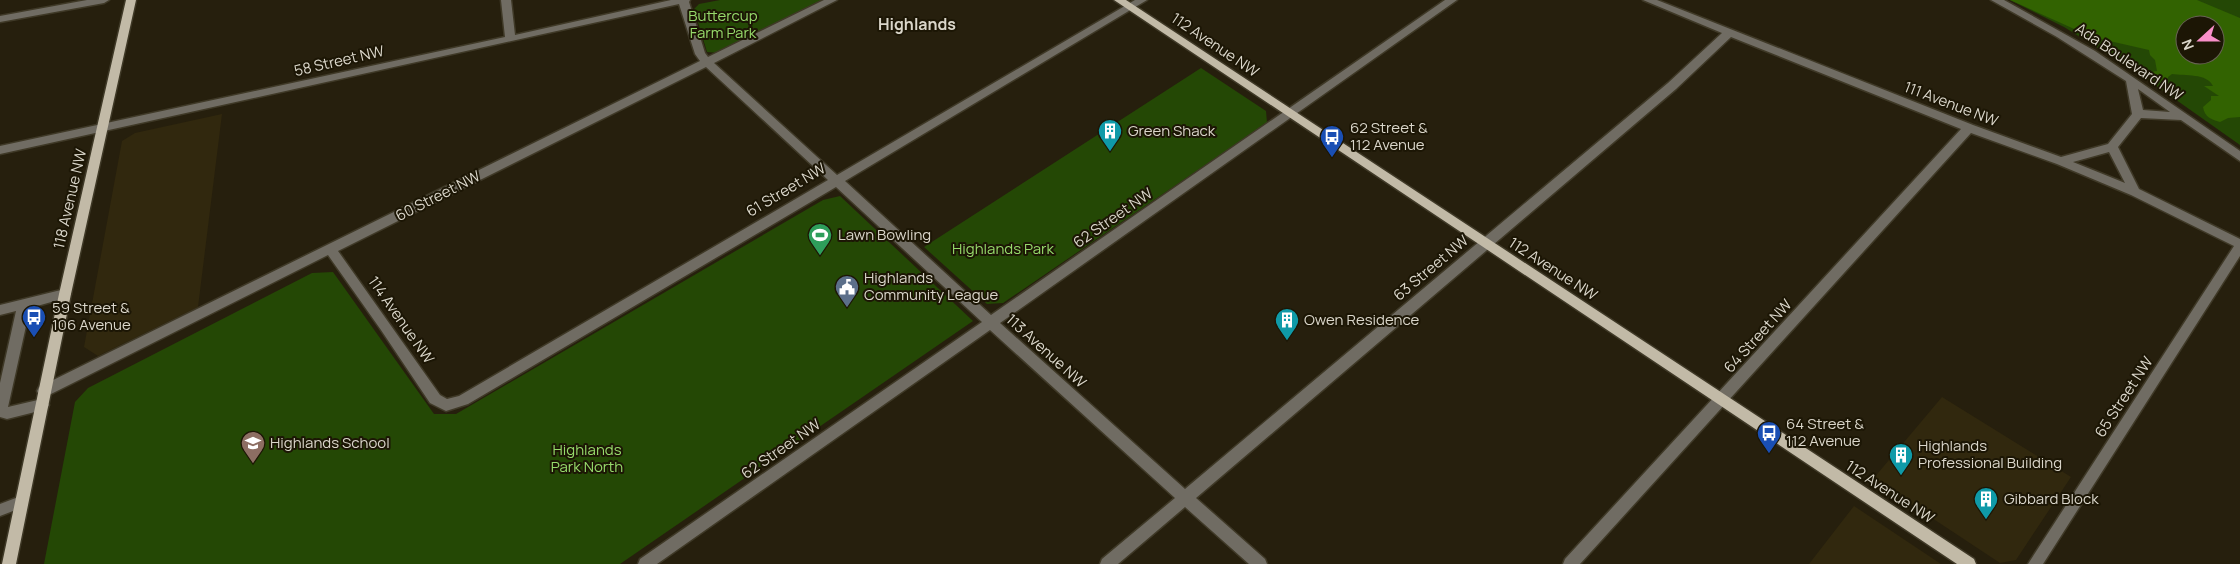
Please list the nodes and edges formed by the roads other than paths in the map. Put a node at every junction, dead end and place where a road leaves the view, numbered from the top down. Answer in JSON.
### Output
{"nodes":[{"id":1,"x":104,"y":0,"type":"edge"},
{"id":2,"x":131,"y":0,"type":"edge"},
{"id":3,"x":506,"y":0,"type":"edge"},
{"id":4,"x":684,"y":0,"type":"edge"},
{"id":5,"x":832,"y":0,"type":"edge"},
{"id":6,"x":1119,"y":0,"type":"edge"},
{"id":7,"x":1142,"y":0,"type":"edge"},
{"id":8,"x":1452,"y":0,"type":"edge"},
{"id":9,"x":1648,"y":0,"type":"edge"},
{"id":10,"x":1996,"y":0,"type":"edge"},
{"id":11,"x":1130,"y":7,"type":"junction"},
{"id":12,"x":0,"y":19,"type":"edge"},
{"id":13,"x":1729,"y":33,"type":"junction"},
{"id":14,"x":510,"y":38,"type":"junction"},
{"id":15,"x":707,"y":62,"type":"junction"},
{"id":16,"x":2131,"y":80,"type":"junction"},
{"id":17,"x":1290,"y":114,"type":"junction"},
{"id":18,"x":2138,"y":114,"type":"junction"},
{"id":19,"x":2182,"y":116,"type":"junction"},
{"id":20,"x":1969,"y":128,"type":"junction"},
{"id":21,"x":103,"y":129,"type":"junction"},
{"id":22,"x":2112,"y":147,"type":"junction"},
{"id":23,"x":0,"y":150,"type":"edge"},
{"id":24,"x":2240,"y":158,"type":"edge"},
{"id":25,"x":2061,"y":161,"type":"junction"},
{"id":26,"x":835,"y":180,"type":"junction"},
{"id":27,"x":2134,"y":192,"type":"junction"},
{"id":28,"x":1485,"y":243,"type":"junction"},
{"id":29,"x":2240,"y":245,"type":"edge"},
{"id":30,"x":331,"y":250,"type":"junction"},
{"id":31,"x":65,"y":294,"type":"junction"},
{"id":32,"x":24,"y":304,"type":"junction"},
{"id":33,"x":0,"y":310,"type":"edge"},
{"id":34,"x":991,"y":323,"type":"junction"},
{"id":35,"x":44,"y":391,"type":"junction"},
{"id":36,"x":1721,"y":400,"type":"junction"},
{"id":37,"x":42,"y":405,"type":"junction"},
{"id":38,"x":446,"y":405,"type":"joint"},
{"id":39,"x":1185,"y":496,"type":"junction"},
{"id":40,"x":21,"y":502,"type":"junction"},
{"id":41,"x":0,"y":510,"type":"edge"},
{"id":42,"x":8,"y":564,"type":"edge"},
{"id":43,"x":645,"y":564,"type":"edge"},
{"id":44,"x":1106,"y":564,"type":"edge"},
{"id":45,"x":1260,"y":564,"type":"edge"},
{"id":46,"x":1570,"y":564,"type":"edge"},
{"id":47,"x":1969,"y":564,"type":"edge"},
{"id":48,"x":2034,"y":564,"type":"edge"}],
"edges":[{"from":1,"to":12,"type":"street"},
{"from":2,"to":21,"type":"main road","name":"118 Avenue NW"},
{"from":3,"to":14,"type":"street"},
{"from":4,"to":14,"type":"street","name":"58 Street NW"},
{"from":4,"to":15,"type":"street","name":"113 Avenue NW"},
{"from":5,"to":15,"type":"street","name":"60 Street NW"},
{"from":6,"to":11,"type":"main road","name":"112 Avenue NW"},
{"from":7,"to":11,"type":"street","name":"61 Street NW"},
{"from":8,"to":17,"type":"street","name":"62 Street NW"},
{"from":9,"to":13,"type":"street","name":"111 Avenue NW"},
{"from":10,"to":16,"type":"street","name":"Ada Boulevard NW"},
{"from":11,"to":17,"type":"main road","name":"112 Avenue NW"},
{"from":11,"to":26,"type":"street","name":"61 Street NW"},
{"from":13,"to":20,"type":"street","name":"111 Avenue NW"},
{"from":13,"to":28,"type":"street","name":"63 Street NW"},
{"from":14,"to":21,"type":"street","name":"58 Street NW"},
{"from":15,"to":26,"type":"street","name":"113 Avenue NW"},
{"from":15,"to":30,"type":"street","name":"60 Street NW"},
{"from":16,"to":18,"type":"street"},
{"from":16,"to":19,"type":"street","name":"Ada Boulevard NW"},
{"from":17,"to":28,"type":"main road","name":"112 Avenue NW"},
{"from":17,"to":34,"type":"street","name":"62 Street NW"},
{"from":18,"to":19,"type":"street"},
{"from":18,"to":22,"type":"street"},
{"from":19,"to":24,"type":"street","name":"Ada Boulevard NW"},
{"from":20,"to":25,"type":"street","name":"111 Avenue NW"},
{"from":20,"to":36,"type":"street","name":"64 Street NW"},
{"from":21,"to":23,"type":"street","name":"58 Street NW"},
{"from":21,"to":31,"type":"main road","name":"118 Avenue NW"},
{"from":22,"to":25,"type":"street"},
{"from":22,"to":27,"type":"street"},
{"from":25,"to":27,"type":"street","name":"111 Avenue NW"},
{"from":26,"to":34,"type":"street","name":"113 Avenue NW"},
{"from":26,"to":38,"type":"street","name":"61 Street NW"},
{"from":27,"to":29,"type":"street","name":"111 Avenue NW"},
{"from":28,"to":36,"type":"main road","name":"112 Avenue NW"},
{"from":28,"to":39,"type":"street","name":"63 Street NW"},
{"from":29,"to":48,"type":"street","name":"65 Street NW"},
{"from":30,"to":35,"type":"street","name":"60 Street NW"},
{"from":30,"to":38,"type":"street","name":"114 Avenue NW"},
{"from":31,"to":32,"type":"street"},
{"from":31,"to":35,"type":"main road","name":"118 Avenue NW"},
{"from":32,"to":33,"type":"street"},
{"from":32,"to":37,"type":"street"},
{"from":34,"to":39,"type":"street","name":"113 Avenue NW"},
{"from":34,"to":43,"type":"street","name":"62 Street NW"},
{"from":35,"to":37,"type":"main road","name":"118 Avenue NW"},
{"from":36,"to":46,"type":"street","name":"64 Street NW"},
{"from":36,"to":47,"type":"main road","name":"112 Avenue NW"},
{"from":37,"to":40,"type":"main road","name":"118 Avenue NW"},
{"from":39,"to":44,"type":"street","name":"63 Street NW"},
{"from":39,"to":45,"type":"street","name":"113 Avenue NW"},
{"from":40,"to":41,"type":"street"},
{"from":40,"to":42,"type":"main road","name":"118 Avenue NW"}]}
